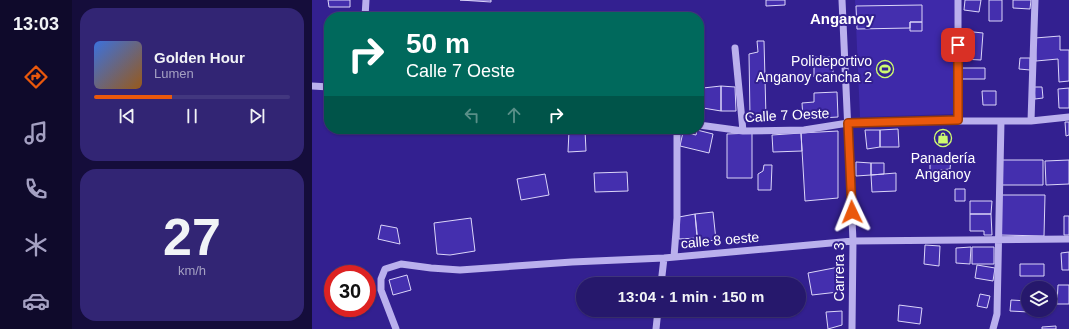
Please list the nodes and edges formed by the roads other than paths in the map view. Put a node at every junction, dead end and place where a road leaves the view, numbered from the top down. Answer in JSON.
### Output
{"nodes":[{"id":1,"x":366,"y":0,"type":"edge"},
{"id":2,"x":842,"y":0,"type":"edge"},
{"id":3,"x":958,"y":0,"type":"edge"},
{"id":4,"x":1035,"y":0,"type":"edge"},
{"id":5,"x":366,"y":12,"type":"edge"},
{"id":6,"x":736,"y":48,"type":"dead end"},
{"id":7,"x":312,"y":86,"type":"edge"},
{"id":8,"x":324,"y":87,"type":"edge"},
{"id":9,"x":1069,"y":117,"type":"edge"},
{"id":10,"x":958,"y":120,"type":"junction"},
{"id":11,"x":1001,"y":121,"type":"junction"},
{"id":12,"x":1031,"y":121,"type":"junction"},
{"id":13,"x":848,"y":123,"type":"junction"},
{"id":14,"x":704,"y":125,"type":"edge"},
{"id":15,"x":742,"y":131,"type":"junction"},
{"id":16,"x":677,"y":134,"type":"edge"},
{"id":17,"x":999,"y":239,"type":"junction"},
{"id":18,"x":1069,"y":239,"type":"edge"},
{"id":19,"x":853,"y":241,"type":"junction"},
{"id":20,"x":674,"y":257,"type":"junction"},
{"id":21,"x":664,"y":258,"type":"junction"},
{"id":22,"x":662,"y":277,"type":"edge"},
{"id":23,"x":657,"y":317,"type":"edge"},
{"id":24,"x":396,"y":329,"type":"edge"},
{"id":25,"x":656,"y":329,"type":"edge"},
{"id":26,"x":852,"y":329,"type":"edge"},
{"id":27,"x":993,"y":329,"type":"edge"}],
"edges":[{"from":1,"to":5,"type":"street"},
{"from":2,"to":13,"type":"street","name":"Carrera 3"},
{"from":3,"to":10,"type":"street"},
{"from":4,"to":12,"type":"street"},
{"from":6,"to":15,"type":"street"},
{"from":7,"to":8,"type":"street"},
{"from":9,"to":12,"type":"street","name":"Calle 7 Oeste"},
{"from":10,"to":11,"type":"street","name":"Calle 7 Oeste"},
{"from":10,"to":13,"type":"street","name":"Calle 7 Oeste"},
{"from":11,"to":12,"type":"street","name":"Calle 7 Oeste"},
{"from":11,"to":17,"type":"street"},
{"from":13,"to":15,"type":"street","name":"Calle 7 Oeste"},
{"from":13,"to":19,"type":"street","name":"Carrera 3"},
{"from":14,"to":15,"type":"street","name":"Calle 7 Oeste"},
{"from":16,"to":20,"type":"street"},
{"from":17,"to":18,"type":"street","name":"calle 8 oeste"},
{"from":17,"to":19,"type":"street","name":"calle 8 oeste"},
{"from":17,"to":27,"type":"street"},
{"from":19,"to":20,"type":"street","name":"calle 8 oeste"},
{"from":19,"to":26,"type":"street","name":"Carrera 3"},
{"from":20,"to":21,"type":"street","name":"calle 8 oeste"},
{"from":21,"to":22,"type":"street"},
{"from":21,"to":24,"type":"street","name":"calle 8 oeste"},
{"from":23,"to":25,"type":"street"}]}
